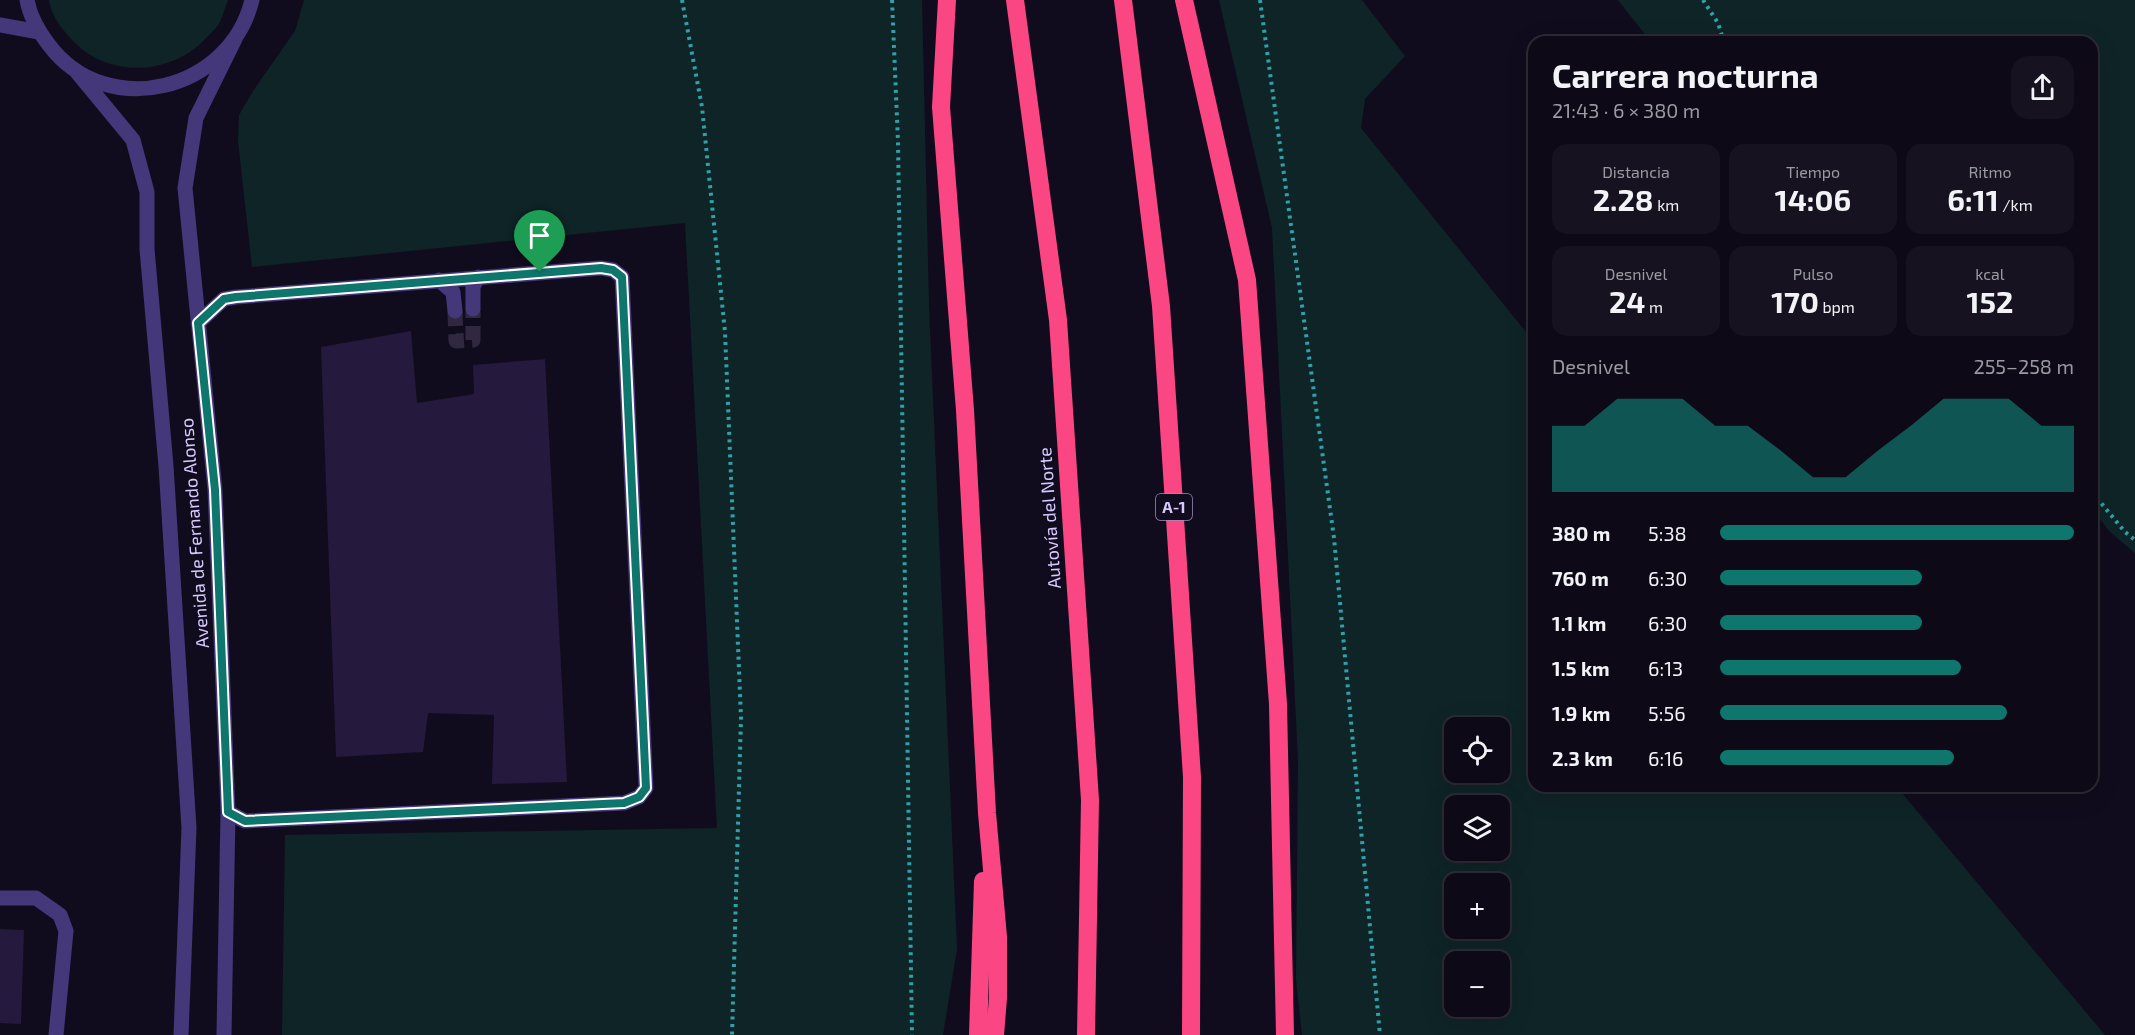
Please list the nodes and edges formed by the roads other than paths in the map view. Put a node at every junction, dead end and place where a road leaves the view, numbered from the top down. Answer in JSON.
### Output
{"nodes":[{"id":1,"x":27,"y":0,"type":"edge"},
{"id":2,"x":252,"y":0,"type":"edge"},
{"id":3,"x":947,"y":0,"type":"edge"},
{"id":4,"x":1015,"y":0,"type":"edge"},
{"id":5,"x":1123,"y":0,"type":"edge"},
{"id":6,"x":1184,"y":0,"type":"edge"},
{"id":7,"x":0,"y":26,"type":"edge"},
{"id":8,"x":39,"y":32,"type":"junction"},
{"id":9,"x":235,"y":39,"type":"junction"},
{"id":10,"x":76,"y":71,"type":"junction"},
{"id":11,"x":478,"y":277,"type":"junction"},
{"id":12,"x":439,"y":280,"type":"junction"},
{"id":13,"x":472,"y":309,"type":"tunnel mouth"},
{"id":14,"x":454,"y":311,"type":"tunnel mouth"},
{"id":15,"x":198,"y":323,"type":"junction"},
{"id":16,"x":228,"y":812,"type":"junction"},
{"id":17,"x":987,"y":813,"type":"junction"},
{"id":18,"x":0,"y":898,"type":"edge"},
{"id":19,"x":1191,"y":1026,"type":"edge"},
{"id":20,"x":56,"y":1035,"type":"edge"},
{"id":21,"x":181,"y":1035,"type":"edge"},
{"id":22,"x":224,"y":1035,"type":"edge"},
{"id":23,"x":978,"y":1035,"type":"edge"},
{"id":24,"x":995,"y":1035,"type":"edge"},
{"id":25,"x":1086,"y":1035,"type":"edge"},
{"id":26,"x":1285,"y":1035,"type":"edge"}],
"edges":[{"from":1,"to":8,"type":"street"},
{"from":2,"to":9,"type":"street"},
{"from":3,"to":17,"type":"highway"},
{"from":4,"to":25,"type":"highway","name":"Autovía del Norte"},
{"from":5,"to":19,"type":"highway","number":"A-1"},
{"from":6,"to":26,"type":"highway"},
{"from":7,"to":8,"type":"street"},
{"from":8,"to":10,"type":"street"},
{"from":9,"to":10,"type":"street"},
{"from":9,"to":15,"type":"street","name":"Avenida de Fernando Alonso"},
{"from":10,"to":21,"type":"street","name":"Avenida de Fernando Alonso"},
{"from":11,"to":12,"type":"street"},
{"from":11,"to":13,"type":"street"},
{"from":11,"to":16,"type":"street"},
{"from":12,"to":14,"type":"street"},
{"from":12,"to":15,"type":"street"},
{"from":15,"to":16,"type":"street","name":"Avenida de Fernando Alonso"},
{"from":16,"to":22,"type":"street","name":"Avenida de Fernando Alonso"},
{"from":17,"to":23,"type":"highway"},
{"from":17,"to":24,"type":"highway"},
{"from":18,"to":20,"type":"street"}]}
